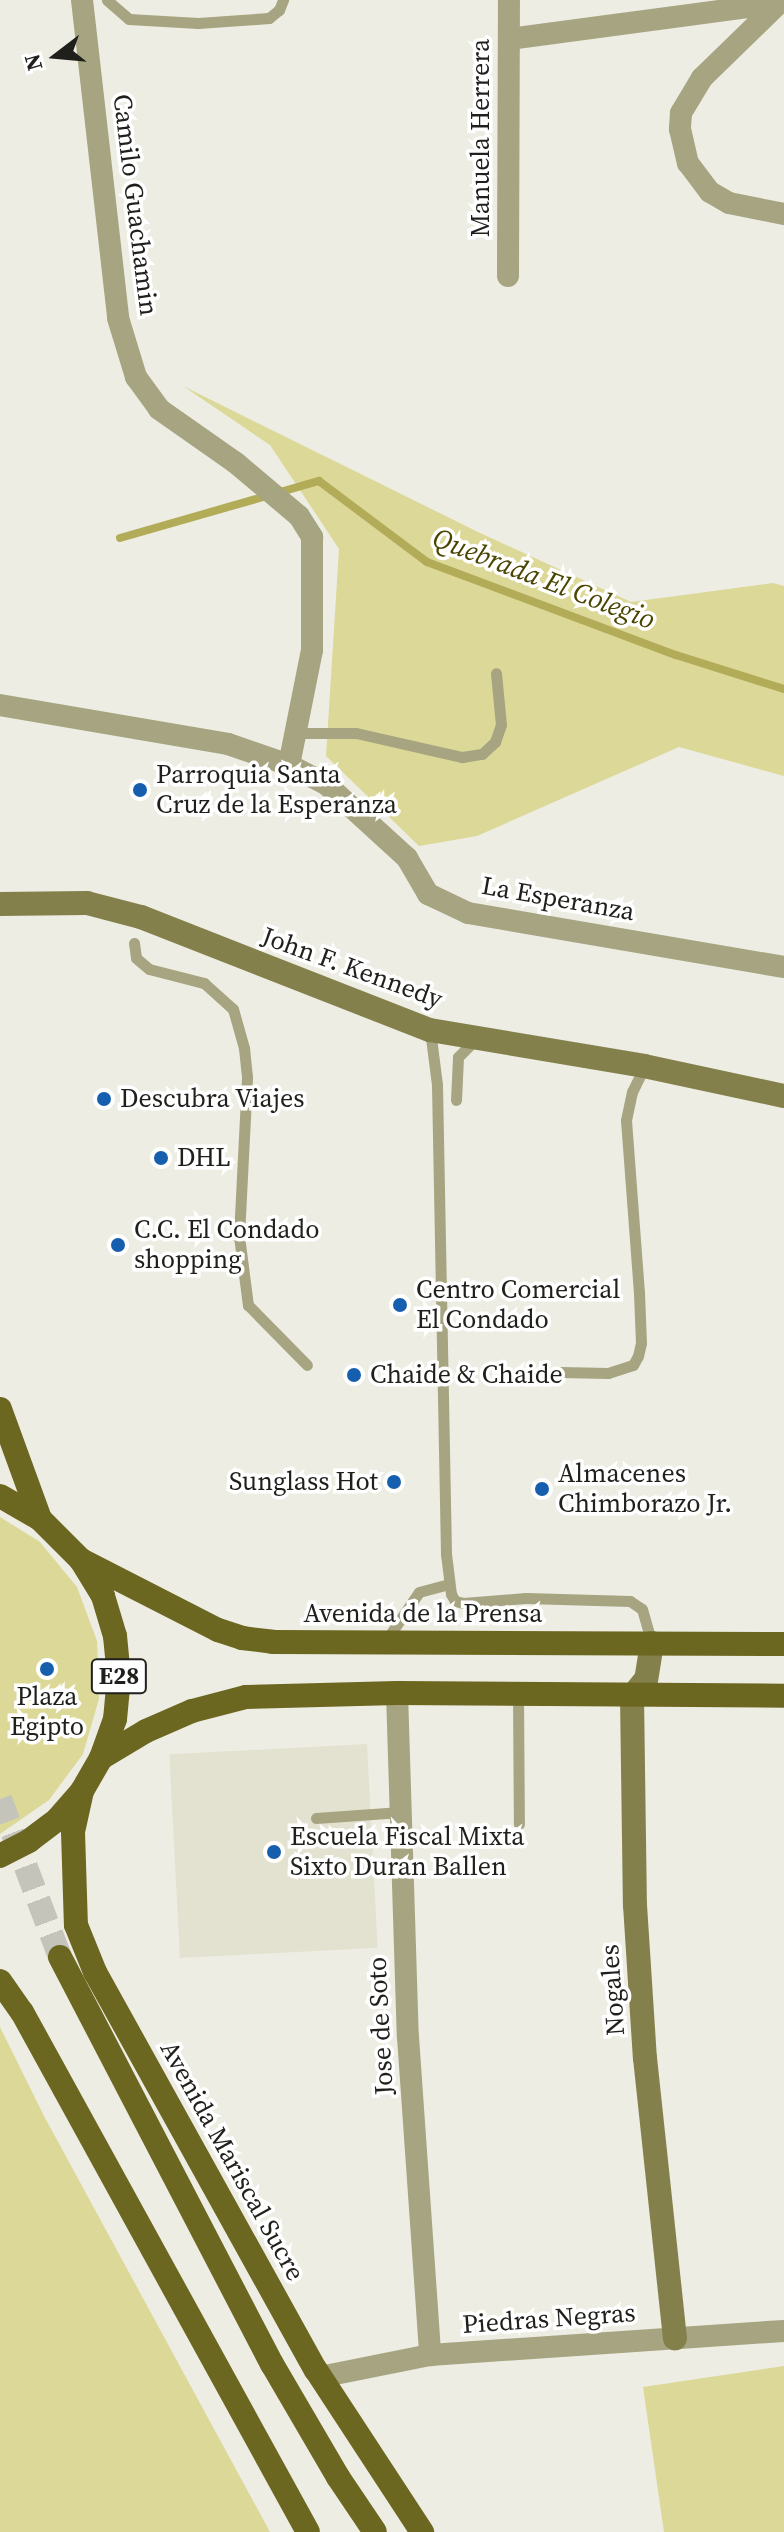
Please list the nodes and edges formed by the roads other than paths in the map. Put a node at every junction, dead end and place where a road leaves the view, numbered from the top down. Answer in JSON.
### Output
{"nodes":[{"id":1,"x":82,"y":0,"type":"edge"},
{"id":2,"x":107,"y":0,"type":"edge"},
{"id":3,"x":283,"y":0,"type":"edge"},
{"id":4,"x":509,"y":0,"type":"edge"},
{"id":5,"x":780,"y":2,"type":"edge"},
{"id":6,"x":509,"y":39,"type":"junction"},
{"id":7,"x":784,"y":214,"type":"edge"},
{"id":8,"x":508,"y":276,"type":"dead end"},
{"id":9,"x":496,"y":673,"type":"dead end"},
{"id":10,"x":0,"y":705,"type":"edge"},
{"id":11,"x":296,"y":733,"type":"junction"},
{"id":12,"x":289,"y":765,"type":"junction"},
{"id":13,"x":0,"y":904,"type":"edge"},
{"id":14,"x":141,"y":917,"type":"junction"},
{"id":15,"x":784,"y":967,"type":"edge"},
{"id":16,"x":430,"y":1030,"type":"junction"},
{"id":17,"x":477,"y":1037,"type":"junction"},
{"id":18,"x":644,"y":1066,"type":"junction"},
{"id":19,"x":784,"y":1096,"type":"edge"},
{"id":20,"x":456,"y":1100,"type":"dead end"},
{"id":21,"x":307,"y":1365,"type":"dead end"},
{"id":22,"x":560,"y":1372,"type":"dead end"},
{"id":23,"x":0,"y":1409,"type":"edge"},
{"id":24,"x":0,"y":1496,"type":"edge"},
{"id":25,"x":40,"y":1519,"type":"junction"},
{"id":26,"x":81,"y":1560,"type":"junction"},
{"id":27,"x":448,"y":1584,"type":"junction"},
{"id":28,"x":385,"y":1642,"type":"junction"},
{"id":29,"x":652,"y":1643,"type":"junction"},
{"id":30,"x":784,"y":1644,"type":"edge"},
{"id":31,"x":397,"y":1693,"type":"junction"},
{"id":32,"x":518,"y":1695,"type":"junction"},
{"id":33,"x":632,"y":1696,"type":"junction"},
{"id":34,"x":784,"y":1696,"type":"edge"},
{"id":35,"x":101,"y":1758,"type":"junction"},
{"id":36,"x":82,"y":1791,"type":"junction"},
{"id":37,"x":401,"y":1812,"type":"junction"},
{"id":38,"x":316,"y":1818,"type":"dead end"},
{"id":39,"x":519,"y":1824,"type":"dead end"},
{"id":40,"x":0,"y":1856,"type":"edge"},
{"id":41,"x":0,"y":1981,"type":"edge"},
{"id":42,"x":784,"y":2331,"type":"edge"},
{"id":43,"x":675,"y":2338,"type":"junction"},
{"id":44,"x":430,"y":2355,"type":"junction"},
{"id":45,"x":320,"y":2377,"type":"junction"},
{"id":46,"x":308,"y":2532,"type":"edge"},
{"id":47,"x":355,"y":2532,"type":"edge"},
{"id":48,"x":375,"y":2532,"type":"edge"},
{"id":49,"x":422,"y":2532,"type":"edge"}],
"edges":[{"from":1,"to":11,"type":"street","name":"Camilo Guachamin"},
{"from":2,"to":3,"type":"lane"},
{"from":4,"to":6,"type":"street","name":"Manuela Herrera"},
{"from":5,"to":6,"type":"street"},
{"from":5,"to":7,"type":"street"},
{"from":6,"to":8,"type":"street","name":"Manuela Herrera"},
{"from":9,"to":11,"type":"lane"},
{"from":10,"to":12,"type":"street","name":"La Esperanza"},
{"from":11,"to":12,"type":"street","name":"Camilo Guachamin"},
{"from":12,"to":15,"type":"street","name":"La Esperanza"},
{"from":13,"to":14,"type":"main road","name":"John F. Kennedy"},
{"from":14,"to":16,"type":"main road","name":"John F. Kennedy"},
{"from":14,"to":21,"type":"lane"},
{"from":16,"to":17,"type":"main road","name":"John F. Kennedy"},
{"from":16,"to":27,"type":"lane"},
{"from":17,"to":18,"type":"main road","name":"John F. Kennedy"},
{"from":17,"to":20,"type":"lane"},
{"from":18,"to":19,"type":"main road","name":"John F. Kennedy"},
{"from":18,"to":22,"type":"lane"},
{"from":23,"to":25,"type":"main road"},
{"from":24,"to":25,"type":"main road","number":"E28"},
{"from":25,"to":26,"type":"main road","number":"E28"},
{"from":26,"to":28,"type":"main road","name":"Avenida de la Prensa"},
{"from":26,"to":35,"type":"main road","number":"E28"},
{"from":27,"to":28,"type":"lane"},
{"from":27,"to":29,"type":"lane"},
{"from":28,"to":29,"type":"main road","name":"Avenida de la Prensa"},
{"from":29,"to":30,"type":"main road","name":"Avenida de la Prensa"},
{"from":29,"to":33,"type":"main road","name":"Nogales"},
{"from":31,"to":32,"type":"main road"},
{"from":31,"to":35,"type":"main road"},
{"from":31,"to":37,"type":"street","name":"Jose de Soto"},
{"from":32,"to":33,"type":"main road"},
{"from":32,"to":39,"type":"lane"},
{"from":33,"to":34,"type":"main road"},
{"from":33,"to":43,"type":"main road","name":"Nogales"},
{"from":35,"to":36,"type":"main road","number":"E28"},
{"from":36,"to":40,"type":"main road","number":"E28"},
{"from":36,"to":45,"type":"main road","name":"Avenida Mariscal Sucre"},
{"from":37,"to":38,"type":"lane"},
{"from":37,"to":44,"type":"street","name":"Jose de Soto"},
{"from":41,"to":46,"type":"main road"},
{"from":42,"to":43,"type":"street","name":"Piedras Negras"},
{"from":43,"to":44,"type":"street","name":"Piedras Negras"},
{"from":44,"to":45,"type":"street","name":"Piedras Negras"},
{"from":45,"to":49,"type":"main road","name":"Avenida Mariscal Sucre"},
{"from":47,"to":48,"type":"main road","name":"Avenida Mariscal Sucre"}]}
